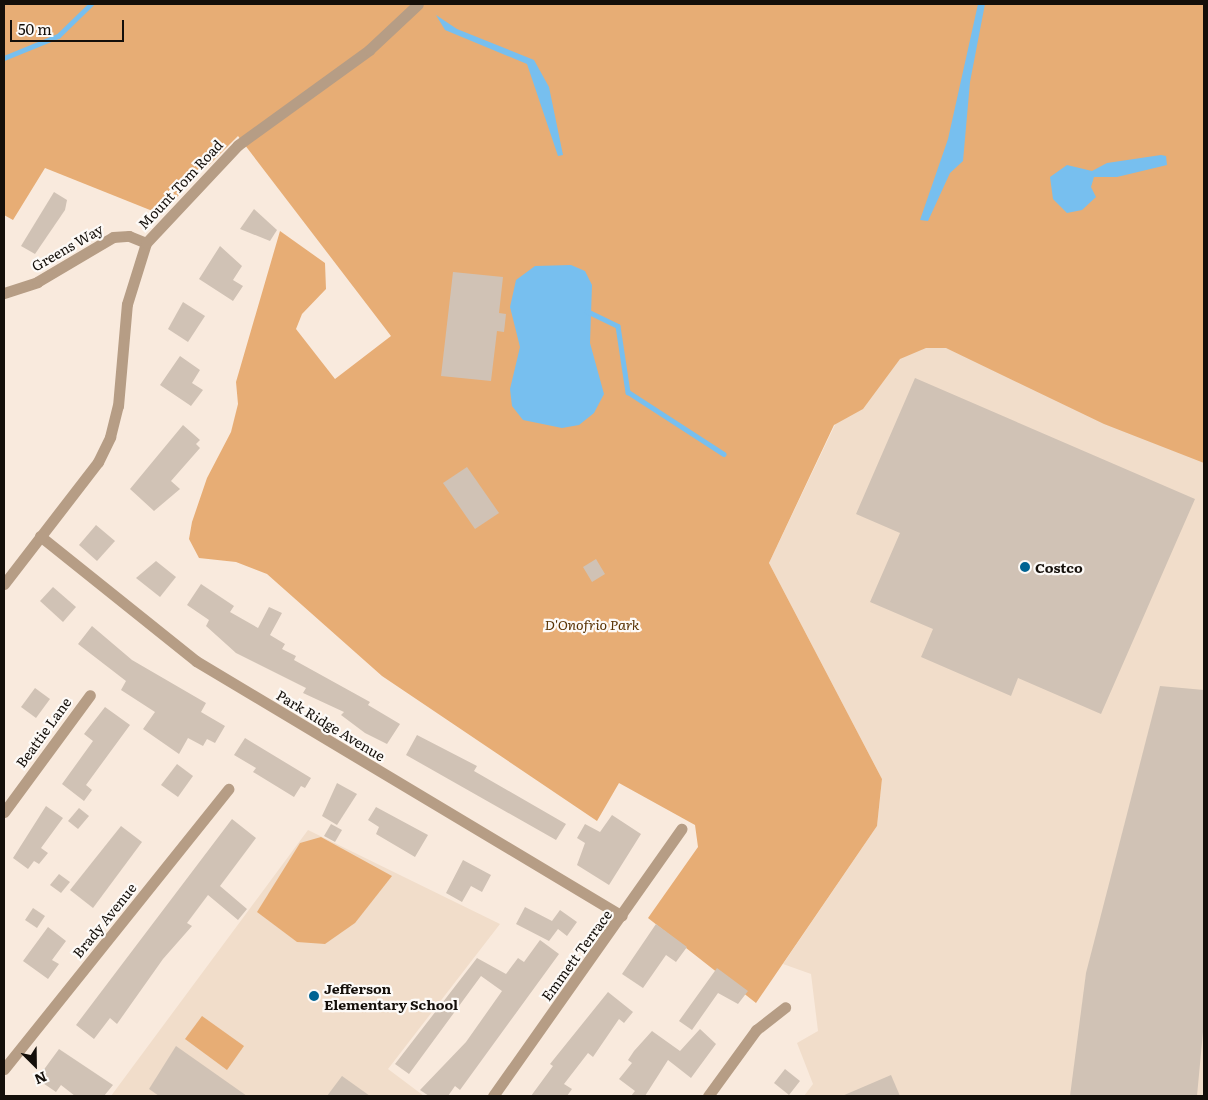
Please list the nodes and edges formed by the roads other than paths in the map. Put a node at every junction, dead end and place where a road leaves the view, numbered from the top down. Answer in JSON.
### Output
{"nodes":[{"id":1,"x":418,"y":4,"type":"edge"},
{"id":2,"x":146,"y":243,"type":"junction"},
{"id":3,"x":4,"y":293,"type":"edge"},
{"id":4,"x":40,"y":536,"type":"junction"},
{"id":5,"x":4,"y":584,"type":"edge"},
{"id":6,"x":90,"y":694,"type":"dead end"},
{"id":7,"x":228,"y":789,"type":"dead end"},
{"id":8,"x":4,"y":812,"type":"edge"},
{"id":9,"x":681,"y":829,"type":"dead end"},
{"id":10,"x":622,"y":916,"type":"junction"},
{"id":11,"x":785,"y":1007,"type":"dead end"},
{"id":12,"x":4,"y":1069,"type":"edge"},
{"id":13,"x":493,"y":1096,"type":"edge"},
{"id":14,"x":708,"y":1096,"type":"edge"}],
"edges":[{"from":1,"to":2,"type":"street","name":"Mount Tom Road"},
{"from":2,"to":3,"type":"street","name":"Greens Way"},
{"from":2,"to":4,"type":"street","name":"Mount Tom Road"},
{"from":4,"to":5,"type":"street","name":"Mount Tom Road"},
{"from":4,"to":10,"type":"street","name":"Park Ridge Avenue"},
{"from":6,"to":8,"type":"street","name":"Beattie Lane"},
{"from":7,"to":12,"type":"street","name":"Brady Avenue"},
{"from":9,"to":10,"type":"street","name":"Emmett Terrace"},
{"from":10,"to":13,"type":"street","name":"Emmett Terrace"},
{"from":11,"to":14,"type":"street"}]}
